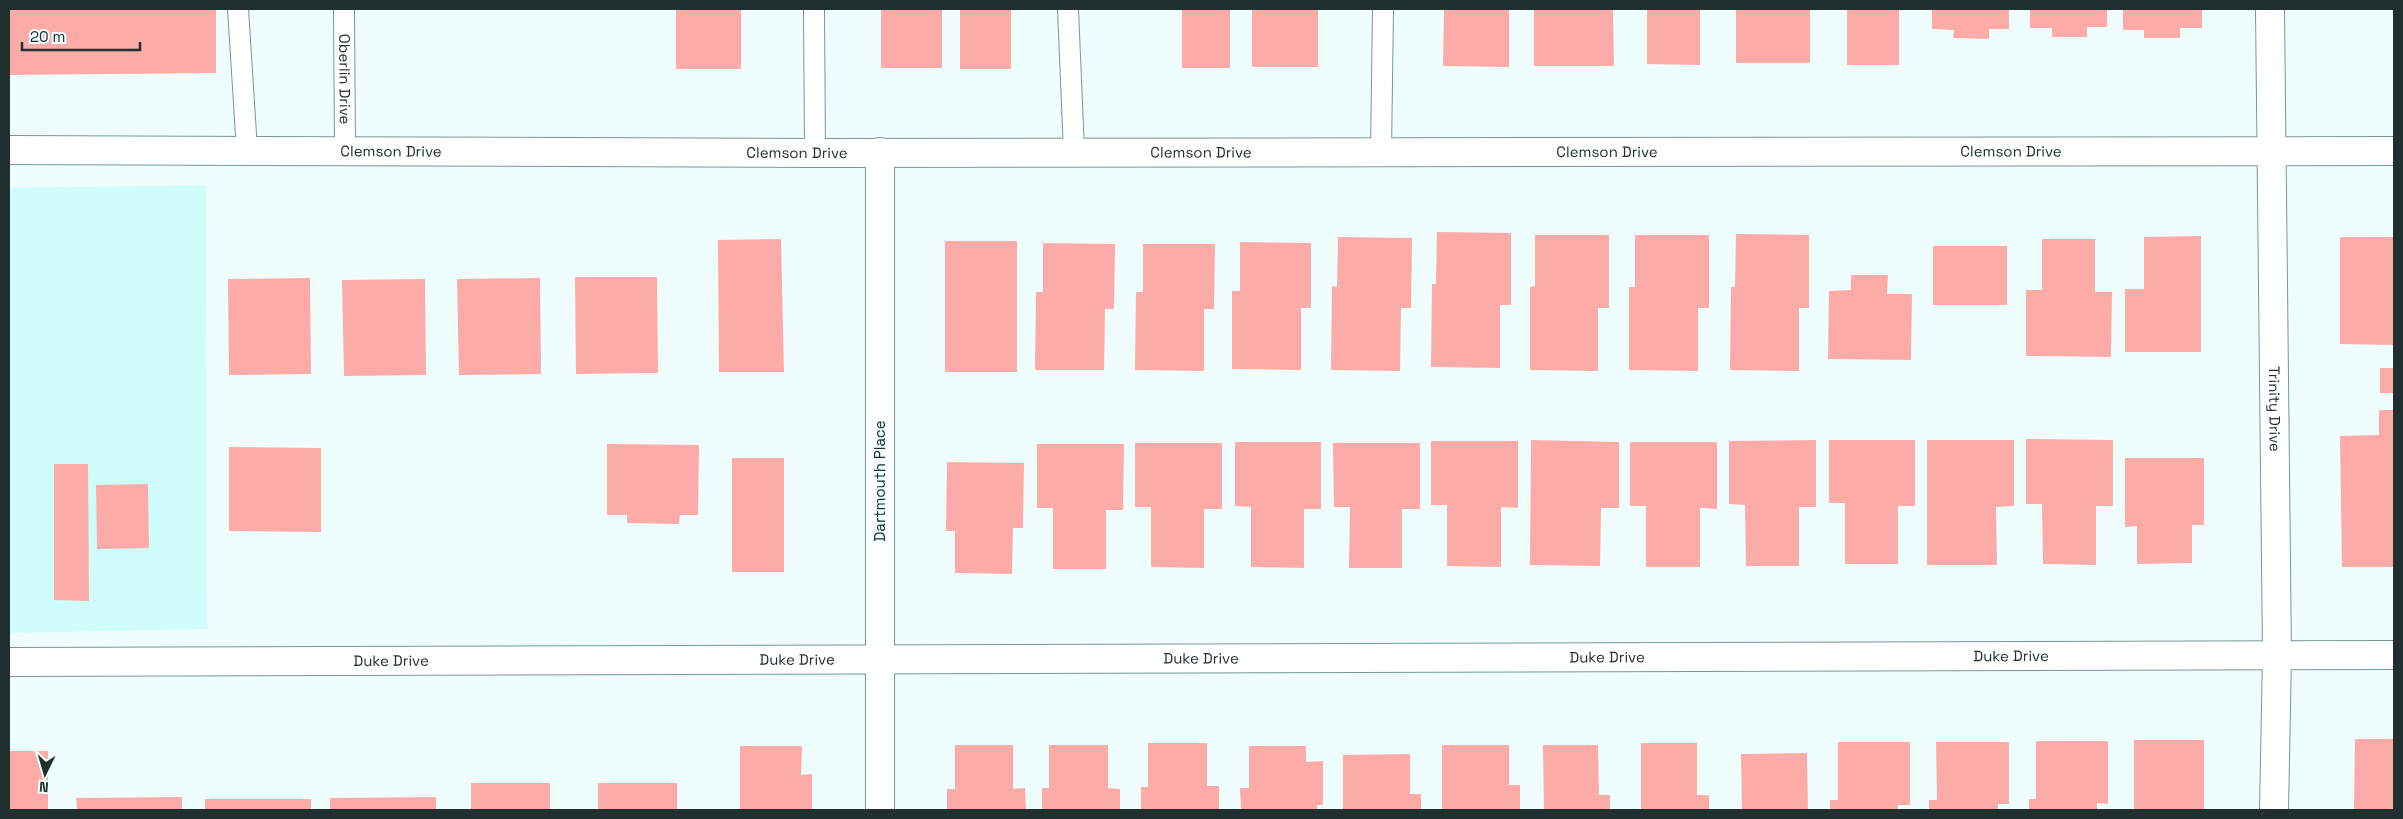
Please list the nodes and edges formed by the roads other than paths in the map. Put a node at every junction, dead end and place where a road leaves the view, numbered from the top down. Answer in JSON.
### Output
{"nodes":[{"id":1,"x":238,"y":9,"type":"edge"},
{"id":2,"x":344,"y":9,"type":"edge"},
{"id":3,"x":814,"y":9,"type":"edge"},
{"id":4,"x":1068,"y":9,"type":"edge"},
{"id":5,"x":1383,"y":9,"type":"edge"},
{"id":6,"x":2270,"y":9,"type":"edge"},
{"id":7,"x":9,"y":150,"type":"edge"},
{"id":8,"x":247,"y":150,"type":"junction"},
{"id":9,"x":344,"y":150,"type":"junction"},
{"id":10,"x":2394,"y":151,"type":"edge"},
{"id":11,"x":880,"y":152,"type":"junction"},
{"id":12,"x":1074,"y":152,"type":"junction"},
{"id":13,"x":1380,"y":152,"type":"junction"},
{"id":14,"x":2273,"y":152,"type":"junction"},
{"id":15,"x":815,"y":153,"type":"junction"},
{"id":16,"x":2277,"y":655,"type":"junction"},
{"id":17,"x":2394,"y":655,"type":"edge"},
{"id":18,"x":881,"y":659,"type":"junction"},
{"id":19,"x":9,"y":662,"type":"edge"},
{"id":20,"x":880,"y":810,"type":"edge"},
{"id":21,"x":2274,"y":810,"type":"edge"}],
"edges":[{"from":1,"to":8,"type":"lane"},
{"from":2,"to":9,"type":"lane","name":"Oberlin Drive"},
{"from":3,"to":15,"type":"lane"},
{"from":4,"to":12,"type":"lane"},
{"from":5,"to":13,"type":"lane"},
{"from":6,"to":14,"type":"street","name":"Trinity Drive"},
{"from":7,"to":8,"type":"street","name":"Clemson Drive"},
{"from":8,"to":9,"type":"street","name":"Clemson Drive"},
{"from":9,"to":15,"type":"street","name":"Clemson Drive"},
{"from":10,"to":14,"type":"street","name":"Clemson Drive"},
{"from":11,"to":12,"type":"street","name":"Clemson Drive"},
{"from":11,"to":15,"type":"street","name":"Clemson Drive"},
{"from":11,"to":18,"type":"street","name":"Dartmouth Place"},
{"from":12,"to":13,"type":"street","name":"Clemson Drive"},
{"from":13,"to":14,"type":"street","name":"Clemson Drive"},
{"from":14,"to":16,"type":"street","name":"Trinity Drive"},
{"from":16,"to":17,"type":"street","name":"Duke Drive"},
{"from":16,"to":18,"type":"street","name":"Duke Drive"},
{"from":16,"to":21,"type":"street","name":"Trinity Drive"},
{"from":18,"to":19,"type":"street","name":"Duke Drive"},
{"from":18,"to":20,"type":"street","name":"Dartmouth Place"}]}
